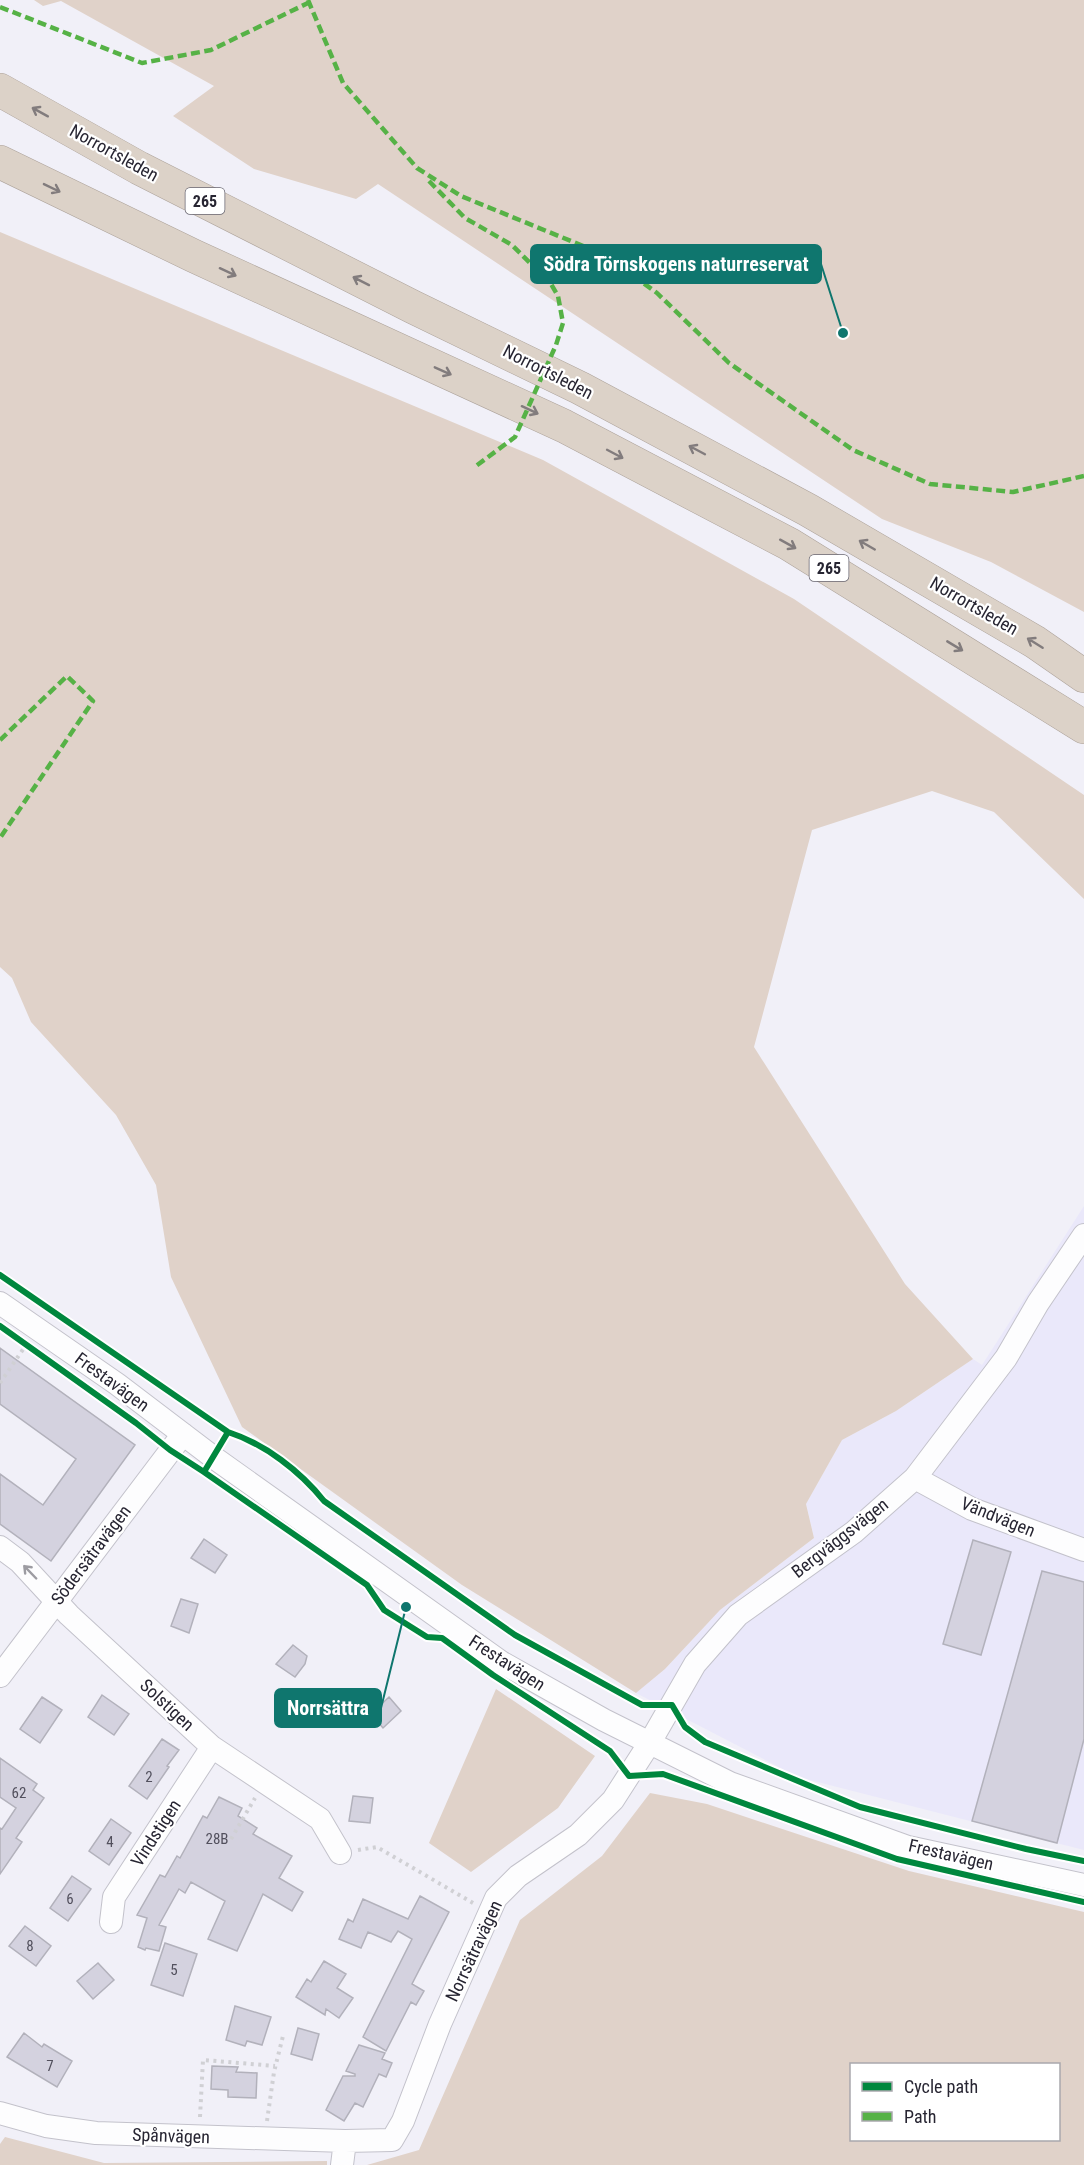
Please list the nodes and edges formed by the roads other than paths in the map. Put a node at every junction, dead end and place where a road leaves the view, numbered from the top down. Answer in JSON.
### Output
{"nodes":[{"id":1,"x":0,"y":90,"type":"edge"},
{"id":2,"x":0,"y":162,"type":"edge"},
{"id":3,"x":1084,"y":676,"type":"edge"},
{"id":4,"x":1084,"y":727,"type":"edge"},
{"id":5,"x":1084,"y":1235,"type":"edge"},
{"id":6,"x":0,"y":1303,"type":"edge"},
{"id":7,"x":183,"y":1434,"type":"junction"},
{"id":8,"x":915,"y":1478,"type":"junction"},
{"id":9,"x":0,"y":1547,"type":"edge"},
{"id":10,"x":1084,"y":1550,"type":"edge"},
{"id":11,"x":57,"y":1600,"type":"junction"},
{"id":12,"x":0,"y":1676,"type":"edge"},
{"id":13,"x":649,"y":1744,"type":"junction"},
{"id":14,"x":212,"y":1747,"type":"junction"},
{"id":15,"x":340,"y":1853,"type":"road end"},
{"id":16,"x":1084,"y":1885,"type":"edge"},
{"id":17,"x":111,"y":1922,"type":"dead end"},
{"id":18,"x":0,"y":2113,"type":"edge"},
{"id":19,"x":345,"y":2141,"type":"junction"},
{"id":20,"x":342,"y":2165,"type":"edge"}],
"edges":[{"from":3,"to":1,"type":"highway","name":"Norrortsleden","number":"265","one_way":true},
{"from":2,"to":4,"type":"highway","number":"265","one_way":true},
{"from":5,"to":8,"type":"street","name":"Bergväggsvägen"},
{"from":6,"to":7,"type":"street","name":"Frestavägen"},
{"from":7,"to":11,"type":"street","name":"Södersätravägen"},
{"from":7,"to":13,"type":"street","name":"Frestavägen"},
{"from":8,"to":10,"type":"street","name":"Vändvägen"},
{"from":8,"to":13,"type":"street","name":"Bergväggsvägen"},
{"from":11,"to":9,"type":"street","name":"Solstigen","one_way":true},
{"from":11,"to":12,"type":"street","name":"Södersätravägen"},
{"from":11,"to":14,"type":"street","name":"Solstigen"},
{"from":13,"to":16,"type":"street","name":"Frestavägen"},
{"from":13,"to":19,"type":"street","name":"Norrsätravägen"},
{"from":14,"to":15,"type":"street","name":"Solstigen"},
{"from":14,"to":17,"type":"street","name":"Vindstigen"},
{"from":18,"to":19,"type":"street","name":"Spånvägen"},
{"from":19,"to":20,"type":"street"}]}
